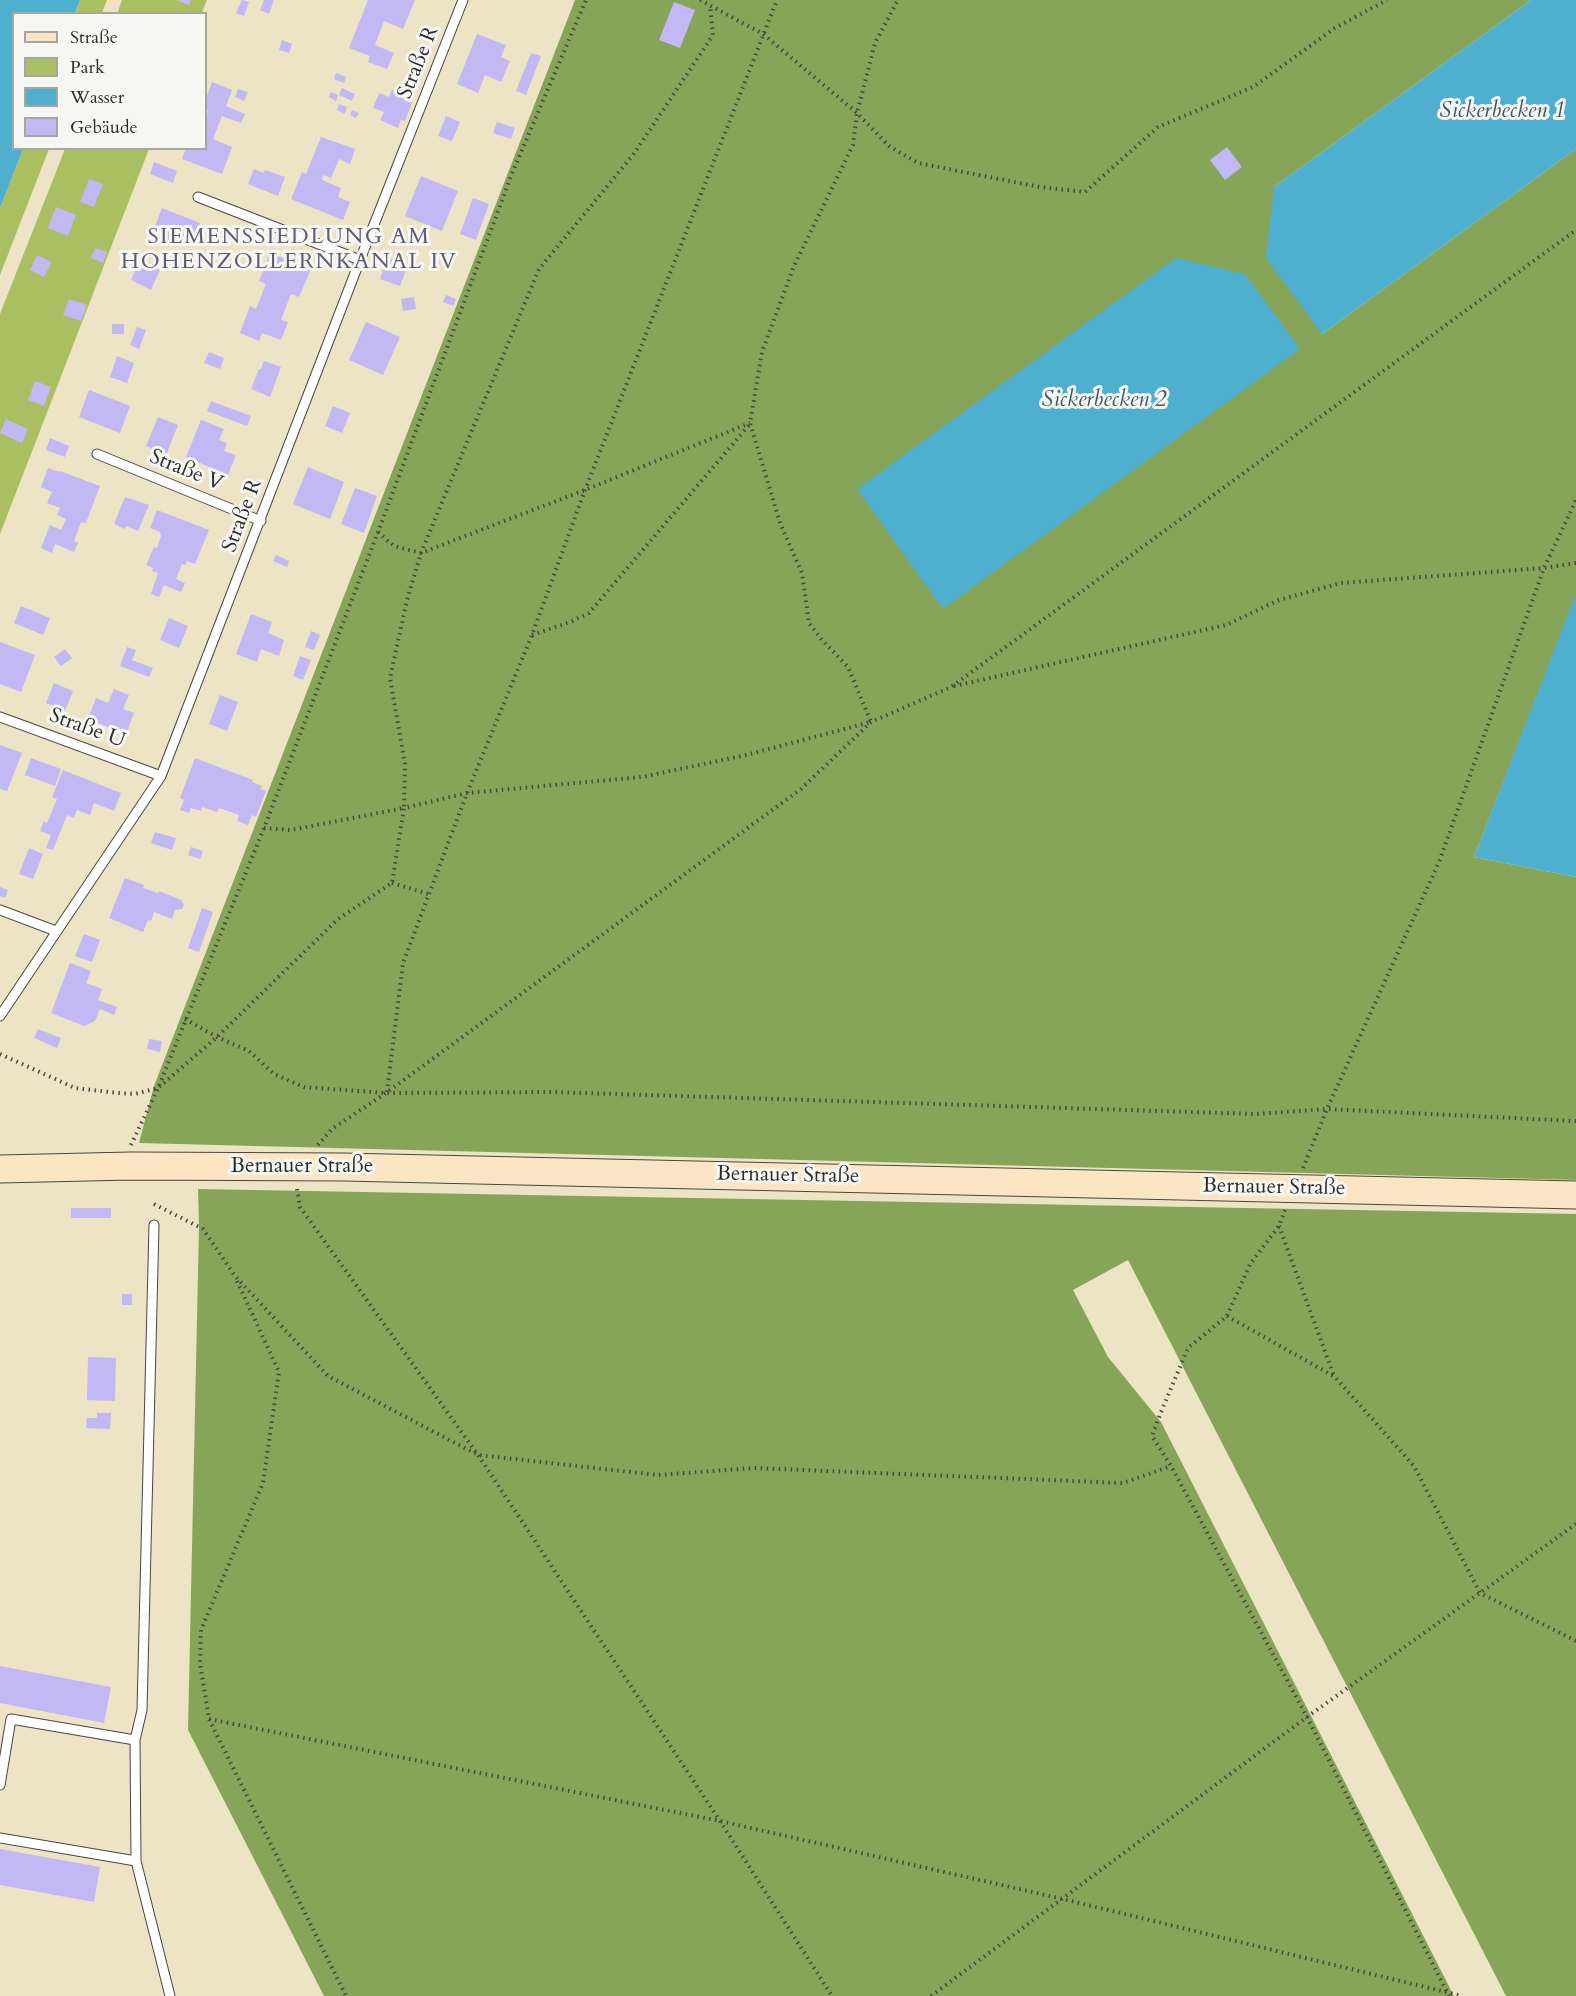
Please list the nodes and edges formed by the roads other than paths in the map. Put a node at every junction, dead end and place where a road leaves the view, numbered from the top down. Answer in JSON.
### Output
{"nodes":[{"id":1,"x":463,"y":0,"type":"edge"},
{"id":2,"x":198,"y":197,"type":"dead end"},
{"id":3,"x":360,"y":260,"type":"junction"},
{"id":4,"x":97,"y":454,"type":"dead end"},
{"id":5,"x":261,"y":521,"type":"junction"},
{"id":6,"x":0,"y":717,"type":"edge"},
{"id":7,"x":161,"y":776,"type":"junction"},
{"id":8,"x":0,"y":910,"type":"edge"},
{"id":9,"x":56,"y":931,"type":"junction"},
{"id":10,"x":0,"y":1016,"type":"edge"},
{"id":11,"x":0,"y":1169,"type":"edge"},
{"id":12,"x":1576,"y":1195,"type":"edge"},
{"id":13,"x":154,"y":1226,"type":"dead end"},
{"id":14,"x":135,"y":1740,"type":"junction"},
{"id":15,"x":0,"y":1785,"type":"edge"},
{"id":16,"x":0,"y":1838,"type":"edge"},
{"id":17,"x":136,"y":1862,"type":"junction"},
{"id":18,"x":170,"y":1996,"type":"edge"}],
"edges":[{"from":1,"to":3,"type":"lane","name":"Straße R"},
{"from":2,"to":3,"type":"lane"},
{"from":3,"to":5,"type":"lane","name":"Straße R"},
{"from":4,"to":5,"type":"lane","name":"Straße V"},
{"from":5,"to":7,"type":"lane","name":"Straße R"},
{"from":6,"to":7,"type":"lane","name":"Straße U"},
{"from":7,"to":9,"type":"lane","name":"Straße R"},
{"from":8,"to":9,"type":"lane"},
{"from":9,"to":10,"type":"lane","name":"Straße R"},
{"from":11,"to":12,"type":"main road","name":"Bernauer Straße"},
{"from":13,"to":14,"type":"lane"},
{"from":14,"to":15,"type":"lane"},
{"from":14,"to":17,"type":"lane"},
{"from":16,"to":17,"type":"lane"},
{"from":17,"to":18,"type":"lane"}]}
